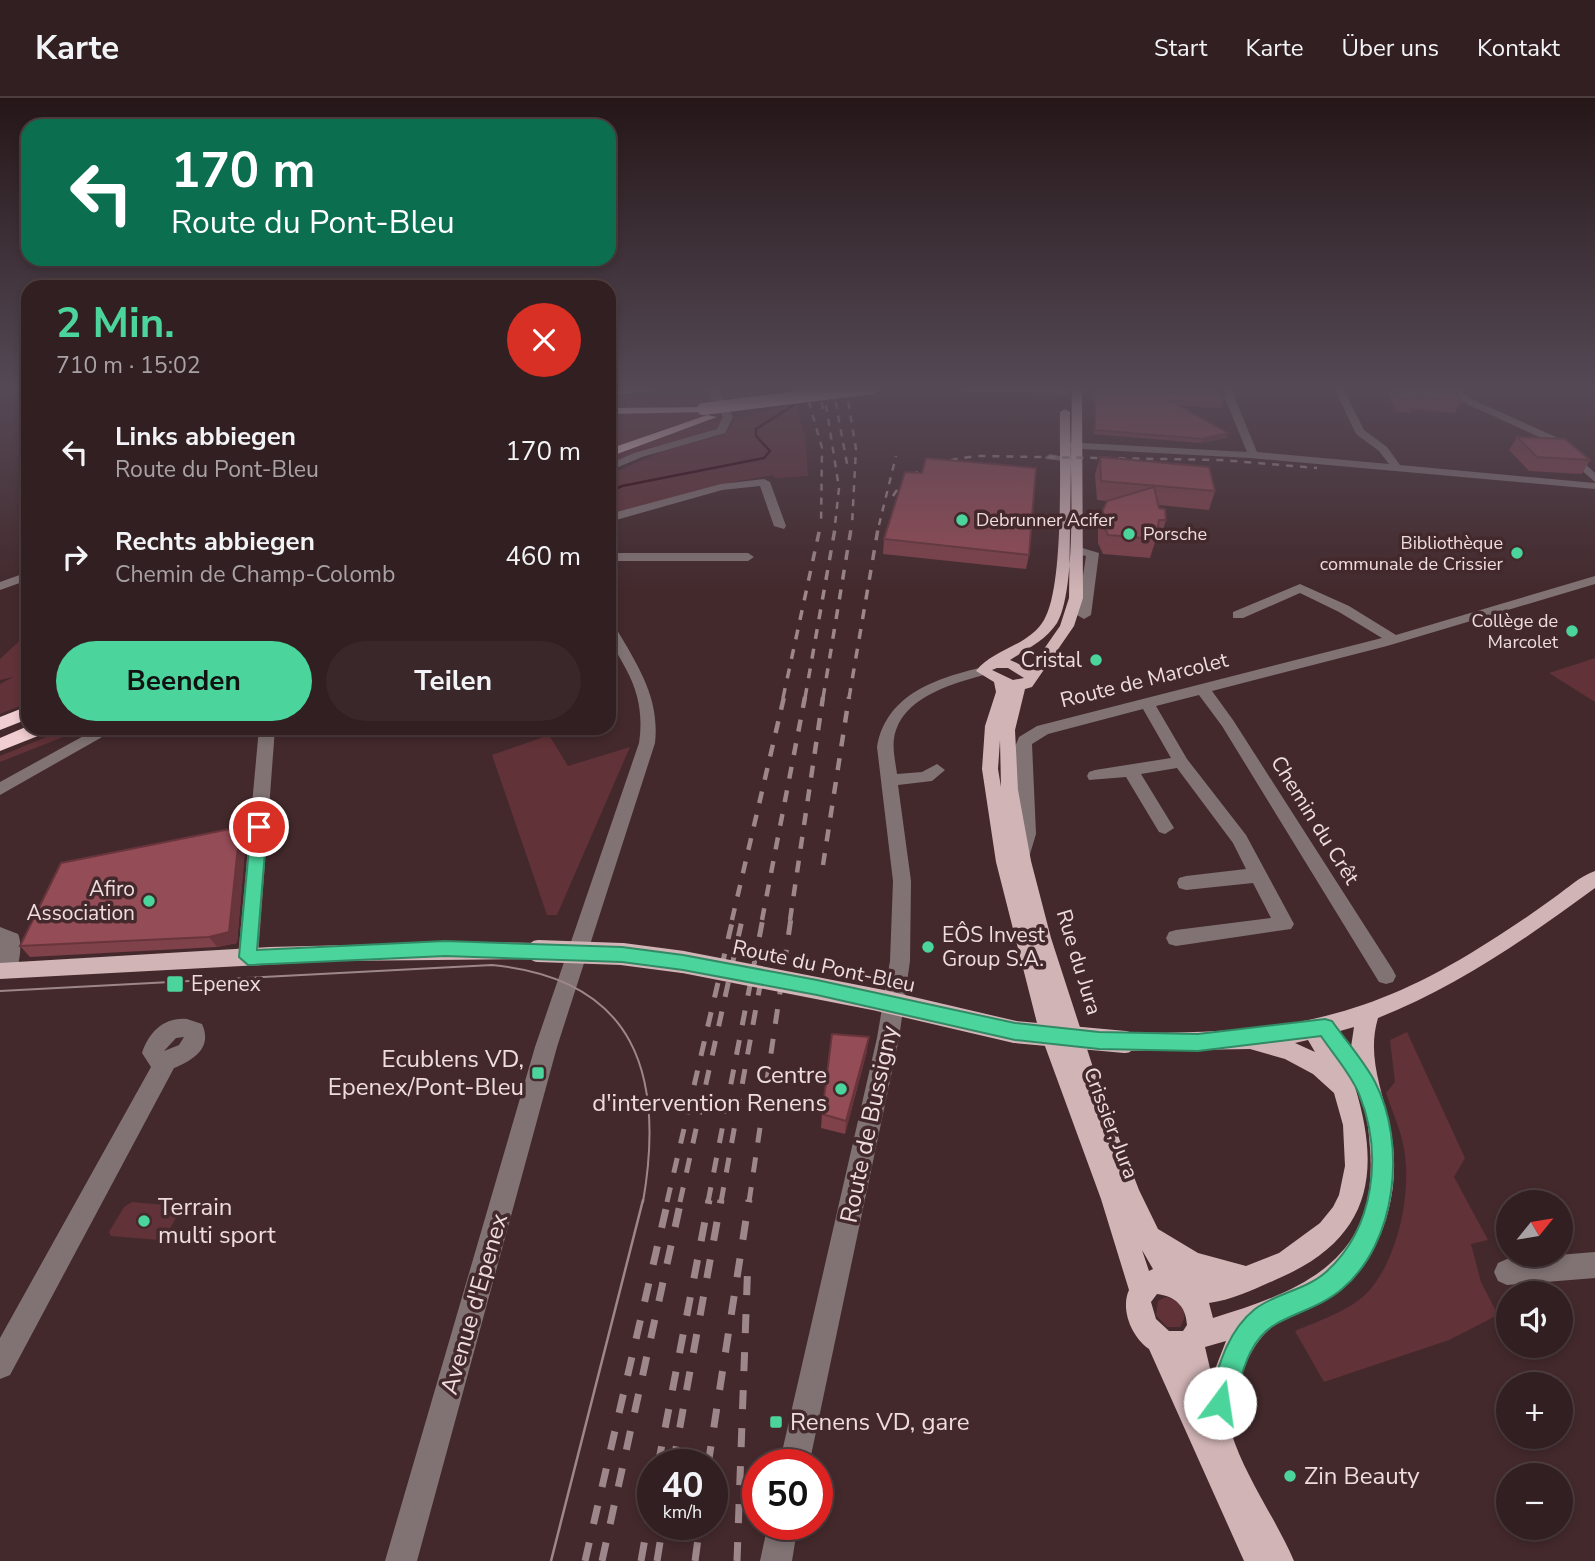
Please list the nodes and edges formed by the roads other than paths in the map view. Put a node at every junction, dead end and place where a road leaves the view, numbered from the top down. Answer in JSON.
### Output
{"nodes":[{"id":1,"x":635,"y":456,"type":"edge"},
{"id":2,"x":1072,"y":456,"type":"edge"},
{"id":3,"x":1264,"y":456,"type":"edge"},
{"id":4,"x":1388,"y":456,"type":"edge"},
{"id":5,"x":1571,"y":456,"type":"edge"},
{"id":6,"x":1051,"y":457,"type":"dead end"},
{"id":7,"x":1064,"y":458,"type":"joint"},
{"id":8,"x":616,"y":465,"type":"edge"},
{"id":9,"x":1397,"y":468,"type":"junction"},
{"id":10,"x":1595,"y":479,"type":"edge"},
{"id":11,"x":1595,"y":485,"type":"edge"},
{"id":12,"x":616,"y":516,"type":"edge"},
{"id":13,"x":780,"y":526,"type":"dead end"},
{"id":14,"x":1079,"y":551,"type":"junction"},
{"id":15,"x":616,"y":557,"type":"edge"},
{"id":16,"x":748,"y":557,"type":"dead end"},
{"id":17,"x":21,"y":578,"type":"edge"},
{"id":18,"x":1595,"y":580,"type":"edge"},
{"id":19,"x":0,"y":586,"type":"edge"},
{"id":20,"x":1084,"y":615,"type":"joint"},
{"id":21,"x":1238,"y":615,"type":"dead end"},
{"id":22,"x":1393,"y":639,"type":"junction"},
{"id":23,"x":1058,"y":640,"type":"junction"},
{"id":24,"x":616,"y":642,"type":"edge"},
{"id":25,"x":989,"y":667,"type":"junction"},
{"id":26,"x":1029,"y":677,"type":"junction"},
{"id":27,"x":1000,"y":682,"type":"junction"},
{"id":28,"x":1203,"y":690,"type":"junction"},
{"id":29,"x":1147,"y":703,"type":"junction"},
{"id":30,"x":21,"y":715,"type":"edge"},
{"id":31,"x":21,"y":722,"type":"edge"},
{"id":32,"x":1002,"y":723,"type":"junction"},
{"id":33,"x":0,"y":724,"type":"edge"},
{"id":34,"x":0,"y":730,"type":"edge"},
{"id":35,"x":24,"y":735,"type":"edge"},
{"id":36,"x":97,"y":735,"type":"edge"},
{"id":37,"x":266,"y":735,"type":"edge"},
{"id":38,"x":0,"y":745,"type":"edge"},
{"id":39,"x":1181,"y":762,"type":"junction"},
{"id":40,"x":937,"y":770,"type":"dead end"},
{"id":41,"x":1130,"y":770,"type":"junction"},
{"id":42,"x":1095,"y":776,"type":"dead end"},
{"id":43,"x":890,"y":780,"type":"junction"},
{"id":44,"x":0,"y":789,"type":"edge"},
{"id":45,"x":1165,"y":828,"type":"dead end"},
{"id":46,"x":1021,"y":859,"type":"junction"},
{"id":47,"x":1259,"y":875,"type":"junction"},
{"id":48,"x":1595,"y":878,"type":"edge"},
{"id":49,"x":1186,"y":883,"type":"dead end"},
{"id":50,"x":0,"y":935,"type":"edge"},
{"id":51,"x":1176,"y":939,"type":"dead end"},
{"id":52,"x":248,"y":957,"type":"junction"},
{"id":53,"x":4,"y":971,"type":"edge"},
{"id":54,"x":1387,"y":976,"type":"dead end"},
{"id":55,"x":1370,"y":1011,"type":"junction"},
{"id":56,"x":1319,"y":1028,"type":"junction"},
{"id":57,"x":1237,"y":1039,"type":"junction"},
{"id":58,"x":166,"y":1061,"type":"dead end"},
{"id":59,"x":1356,"y":1089,"type":"junction"},
{"id":60,"x":1148,"y":1237,"type":"junction"},
{"id":61,"x":1595,"y":1265,"type":"edge"},
{"id":62,"x":1507,"y":1272,"type":"dead end"},
{"id":63,"x":1243,"y":1278,"type":"junction"},
{"id":64,"x":1183,"y":1289,"type":"junction"},
{"id":65,"x":1142,"y":1290,"type":"junction"},
{"id":66,"x":1264,"y":1317,"type":"junction"},
{"id":67,"x":1195,"y":1340,"type":"junction"},
{"id":68,"x":1159,"y":1341,"type":"junction"},
{"id":69,"x":0,"y":1365,"type":"edge"},
{"id":70,"x":1216,"y":1426,"type":"junction"},
{"id":71,"x":798,"y":1449,"type":"edge"},
{"id":72,"x":780,"y":1540,"type":"edge"},
{"id":73,"x":401,"y":1561,"type":"edge"},
{"id":74,"x":776,"y":1561,"type":"edge"},
{"id":75,"x":1260,"y":1561,"type":"edge"},
{"id":76,"x":1278,"y":1561,"type":"edge"}],
"edges":[{"from":1,"to":8,"type":"street"},
{"from":2,"to":14,"type":"main road"},
{"from":3,"to":9,"type":"street"},
{"from":4,"to":9,"type":"street"},
{"from":5,"to":10,"type":"street"},
{"from":6,"to":7,"type":"street"},
{"from":7,"to":25,"type":"main road"},
{"from":9,"to":11,"type":"street"},
{"from":12,"to":13,"type":"street"},
{"from":14,"to":20,"type":"street"},
{"from":14,"to":23,"type":"main road"},
{"from":15,"to":16,"type":"street"},
{"from":17,"to":19,"type":"street"},
{"from":18,"to":22,"type":"street","name":"Route de Marcolet"},
{"from":20,"to":23,"type":"main road"},
{"from":21,"to":22,"type":"street"},
{"from":22,"to":28,"type":"street","name":"Route de Marcolet"},
{"from":23,"to":26,"type":"main road"},
{"from":24,"to":73,"type":"street","name":"Avenue d'Epenex"},
{"from":25,"to":26,"type":"main road"},
{"from":25,"to":27,"type":"main road"},
{"from":25,"to":43,"type":"street","name":"Route de Bussigny"},
{"from":26,"to":27,"type":"main road"},
{"from":26,"to":32,"type":"main road"},
{"from":27,"to":32,"type":"main road"},
{"from":28,"to":29,"type":"street","name":"Route de Marcolet"},
{"from":28,"to":54,"type":"street","name":"Chemin du Crêt"},
{"from":29,"to":39,"type":"street"},
{"from":29,"to":46,"type":"street","name":"Route de Marcolet"},
{"from":30,"to":33,"type":"highway"},
{"from":31,"to":34,"type":"highway"},
{"from":32,"to":46,"type":"main road","name":"Rue du Jura"},
{"from":32,"to":65,"type":"main road","name":"Crissier, Jura"},
{"from":35,"to":38,"type":"highway"},
{"from":36,"to":44,"type":"street"},
{"from":37,"to":52,"type":"street"},
{"from":39,"to":41,"type":"street"},
{"from":39,"to":47,"type":"street"},
{"from":40,"to":43,"type":"street"},
{"from":41,"to":42,"type":"street"},
{"from":41,"to":45,"type":"street"},
{"from":43,"to":71,"type":"street","name":"Route de Bussigny"},
{"from":46,"to":60,"type":"main road","name":"Rue du Jura"},
{"from":47,"to":49,"type":"street"},
{"from":47,"to":51,"type":"street"},
{"from":48,"to":55,"type":"main road","name":"Route du Pont-Bleu"},
{"from":50,"to":53,"type":"street"},
{"from":52,"to":53,"type":"main road","name":"Route du Pont-Bleu"},
{"from":52,"to":57,"type":"main road","name":"Route du Pont-Bleu","bridge":true},
{"from":55,"to":56,"type":"main road","name":"Route du Pont-Bleu"},
{"from":55,"to":59,"type":"main road"},
{"from":56,"to":57,"type":"main road","name":"Route du Pont-Bleu"},
{"from":56,"to":59,"type":"main road"},
{"from":57,"to":59,"type":"main road"},
{"from":58,"to":69,"type":"street"},
{"from":59,"to":63,"type":"main road"},
{"from":59,"to":66,"type":"main road"},
{"from":60,"to":63,"type":"main road"},
{"from":60,"to":64,"type":"main road","name":"Rue du Jura"},
{"from":61,"to":62,"type":"street"},
{"from":63,"to":64,"type":"main road"},
{"from":64,"to":65,"type":"main road"},
{"from":64,"to":67,"type":"main road"},
{"from":65,"to":68,"type":"main road"},
{"from":66,"to":67,"type":"main road"},
{"from":66,"to":70,"type":"main road"},
{"from":67,"to":68,"type":"main road"},
{"from":67,"to":70,"type":"main road"},
{"from":68,"to":75,"type":"main road"},
{"from":70,"to":76,"type":"main road"},
{"from":72,"to":74,"type":"street"}]}
